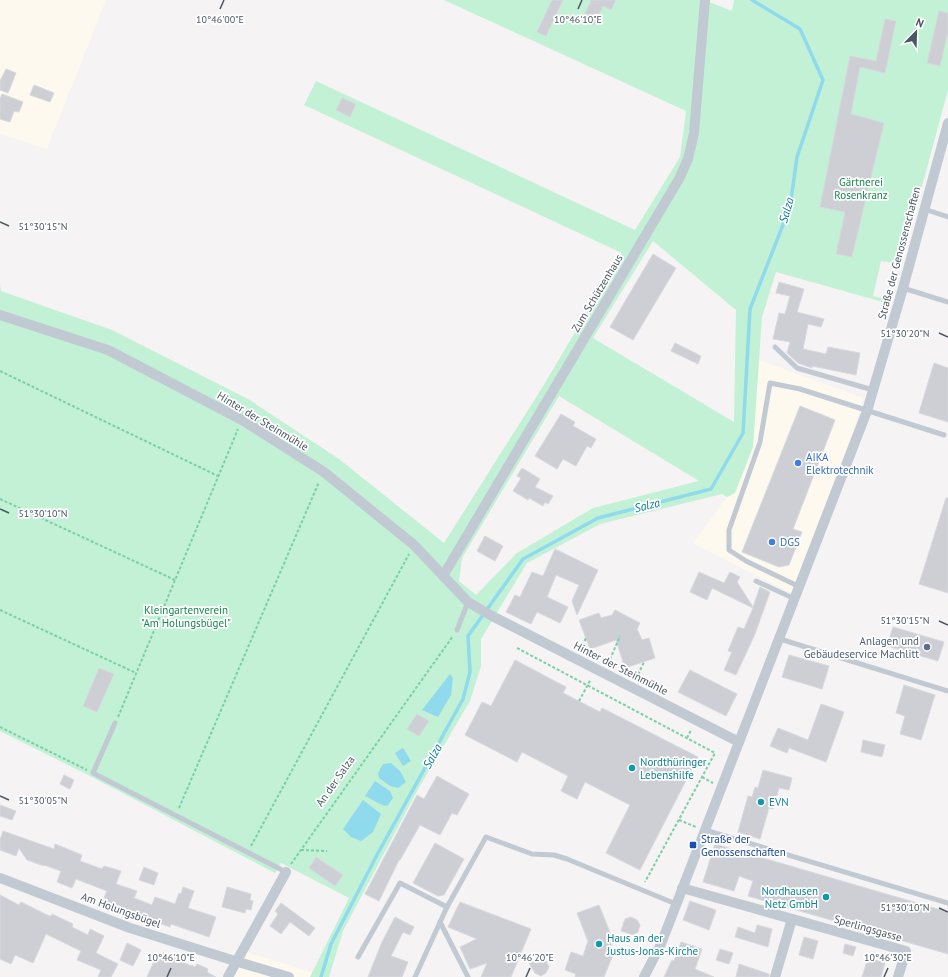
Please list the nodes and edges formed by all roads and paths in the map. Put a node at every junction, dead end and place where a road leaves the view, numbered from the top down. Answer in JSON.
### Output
{"nodes":[{"id":1,"x":704,"y":0,"type":"edge"},
{"id":2,"x":948,"y":123,"type":"edge"},
{"id":3,"x":924,"y":209,"type":"junction"},
{"id":4,"x":948,"y":217,"type":"edge"},
{"id":5,"x":903,"y":288,"type":"junction"},
{"id":6,"x":948,"y":302,"type":"edge"},
{"id":7,"x":0,"y":315,"type":"edge"},
{"id":8,"x":775,"y":347,"type":"dead end"},
{"id":9,"x":0,"y":371,"type":"edge"},
{"id":10,"x":873,"y":390,"type":"junction"},
{"id":11,"x":867,"y":411,"type":"junction"},
{"id":12,"x":242,"y":420,"type":"junction"},
{"id":13,"x":944,"y":435,"type":"dead end"},
{"id":14,"x":324,"y":472,"type":"junction"},
{"id":15,"x":218,"y":476,"type":"junction"},
{"id":16,"x":0,"y":499,"type":"edge"},
{"id":17,"x":414,"y":545,"type":"junction"},
{"id":18,"x":443,"y":576,"type":"junction"},
{"id":19,"x":175,"y":580,"type":"junction"},
{"id":20,"x":756,"y":581,"type":"dead end"},
{"id":21,"x":800,"y":587,"type":"junction"},
{"id":22,"x":795,"y":599,"type":"junction"},
{"id":23,"x":472,"y":605,"type":"junction"},
{"id":24,"x":0,"y":610,"type":"edge"},
{"id":25,"x":457,"y":630,"type":"joint"},
{"id":26,"x":620,"y":636,"type":"dead end"},
{"id":27,"x":780,"y":639,"type":"junction"},
{"id":28,"x":517,"y":648,"type":"dead end"},
{"id":29,"x":644,"y":662,"type":"dead end"},
{"id":30,"x":600,"y":671,"type":"junction"},
{"id":31,"x":136,"y":673,"type":"junction"},
{"id":32,"x":587,"y":685,"type":"junction"},
{"id":33,"x":633,"y":687,"type":"junction"},
{"id":34,"x":948,"y":691,"type":"edge"},
{"id":35,"x":579,"y":701,"type":"dead end"},
{"id":36,"x":115,"y":723,"type":"joint"},
{"id":37,"x":0,"y":727,"type":"edge"},
{"id":38,"x":739,"y":742,"type":"junction"},
{"id":39,"x":93,"y":773,"type":"junction"},
{"id":40,"x":176,"y":815,"type":"junction"},
{"id":41,"x":679,"y":820,"type":"junction"},
{"id":42,"x":705,"y":830,"type":"junction"},
{"id":43,"x":301,"y":850,"type":"junction"},
{"id":44,"x":327,"y":851,"type":"dead end"},
{"id":45,"x":248,"y":852,"type":"junction"},
{"id":46,"x":286,"y":872,"type":"junction"},
{"id":47,"x":0,"y":878,"type":"edge"},
{"id":48,"x":682,"y":888,"type":"junction"},
{"id":49,"x":642,"y":890,"type":"junction"},
{"id":50,"x":948,"y":902,"type":"edge"},
{"id":51,"x":676,"y":904,"type":"junction"},
{"id":52,"x":447,"y":907,"type":"junction"},
{"id":53,"x":792,"y":920,"type":"junction"},
{"id":54,"x":440,"y":922,"type":"junction"},
{"id":55,"x":358,"y":957,"type":"dead end"},
{"id":56,"x":235,"y":962,"type":"junction"},
{"id":57,"x":228,"y":977,"type":"edge"},
{"id":58,"x":289,"y":977,"type":"edge"},
{"id":59,"x":415,"y":977,"type":"edge"},
{"id":60,"x":468,"y":977,"type":"edge"},
{"id":61,"x":644,"y":977,"type":"edge"},
{"id":62,"x":775,"y":977,"type":"edge"},
{"id":63,"x":898,"y":977,"type":"edge"}],
"edges":[{"from":1,"to":18,"type":"street","name":"Zum Schützenhaus"},
{"from":2,"to":3,"type":"street","name":"Straße der Genossenschaften"},
{"from":3,"to":4,"type":"lane"},
{"from":3,"to":5,"type":"street","name":"Straße der Genossenschaften"},
{"from":5,"to":6,"type":"lane"},
{"from":5,"to":10,"type":"street","name":"Straße der Genossenschaften"},
{"from":7,"to":12,"type":"street","name":"Hinter der Steinmühle"},
{"from":8,"to":10,"type":"lane"},
{"from":9,"to":15,"type":"path"},
{"from":10,"to":11,"type":"street","name":"Straße der Genossenschaften"},
{"from":11,"to":13,"type":"lane"},
{"from":11,"to":21,"type":"street","name":"Straße der Genossenschaften"},
{"from":11,"to":21,"type":"lane"},
{"from":12,"to":14,"type":"street","name":"Hinter der Steinmühle"},
{"from":12,"to":15,"type":"path"},
{"from":14,"to":17,"type":"street","name":"Hinter der Steinmühle"},
{"from":14,"to":40,"type":"path"},
{"from":15,"to":19,"type":"path"},
{"from":16,"to":19,"type":"path"},
{"from":17,"to":18,"type":"street","name":"Hinter der Steinmühle"},
{"from":17,"to":45,"type":"path"},
{"from":18,"to":23,"type":"street","name":"Hinter der Steinmühle"},
{"from":19,"to":31,"type":"path"},
{"from":20,"to":22,"type":"lane"},
{"from":21,"to":22,"type":"street","name":"Straße der Genossenschaften"},
{"from":22,"to":27,"type":"street","name":"Straße der Genossenschaften"},
{"from":23,"to":25,"type":"lane"},
{"from":23,"to":30,"type":"street","name":"Hinter der Steinmühle"},
{"from":24,"to":31,"type":"path"},
{"from":25,"to":43,"type":"path","name":"An der Salza"},
{"from":26,"to":30,"type":"path"},
{"from":27,"to":34,"type":"lane"},
{"from":27,"to":38,"type":"street","name":"Straße der Genossenschaften"},
{"from":28,"to":32,"type":"path"},
{"from":29,"to":33,"type":"path"},
{"from":30,"to":32,"type":"path"},
{"from":30,"to":33,"type":"street","name":"Hinter der Steinmühle"},
{"from":31,"to":36,"type":"path"},
{"from":32,"to":35,"type":"path"},
{"from":32,"to":41,"type":"path"},
{"from":33,"to":38,"type":"street","name":"Hinter der Steinmühle"},
{"from":36,"to":39,"type":"lane"},
{"from":37,"to":39,"type":"path"},
{"from":38,"to":42,"type":"street","name":"Straße der Genossenschaften"},
{"from":39,"to":40,"type":"lane"},
{"from":40,"to":45,"type":"lane"},
{"from":41,"to":42,"type":"path"},
{"from":41,"to":49,"type":"path"},
{"from":42,"to":48,"type":"street","name":"Straße der Genossenschaften"},
{"from":42,"to":50,"type":"lane"},
{"from":43,"to":44,"type":"path"},
{"from":43,"to":46,"type":"path","name":"An der Salza"},
{"from":45,"to":46,"type":"lane"},
{"from":46,"to":56,"type":"street"},
{"from":47,"to":56,"type":"street","name":"Am Holungsbügel"},
{"from":48,"to":51,"type":"street","name":"Straße der Genossenschaften"},
{"from":48,"to":53,"type":"street","name":"Sperlingsgasse"},
{"from":49,"to":51,"type":"lane"},
{"from":49,"to":52,"type":"lane"},
{"from":51,"to":61,"type":"street","name":"Straße der Genossenschaften"},
{"from":52,"to":54,"type":"lane"},
{"from":52,"to":55,"type":"lane"},
{"from":53,"to":62,"type":"street"},
{"from":53,"to":63,"type":"street","name":"Sperlingsgasse"},
{"from":54,"to":59,"type":"lane"},
{"from":54,"to":60,"type":"lane"},
{"from":56,"to":57,"type":"street"},
{"from":56,"to":58,"type":"street","name":"Am Holungsbügel"}]}
